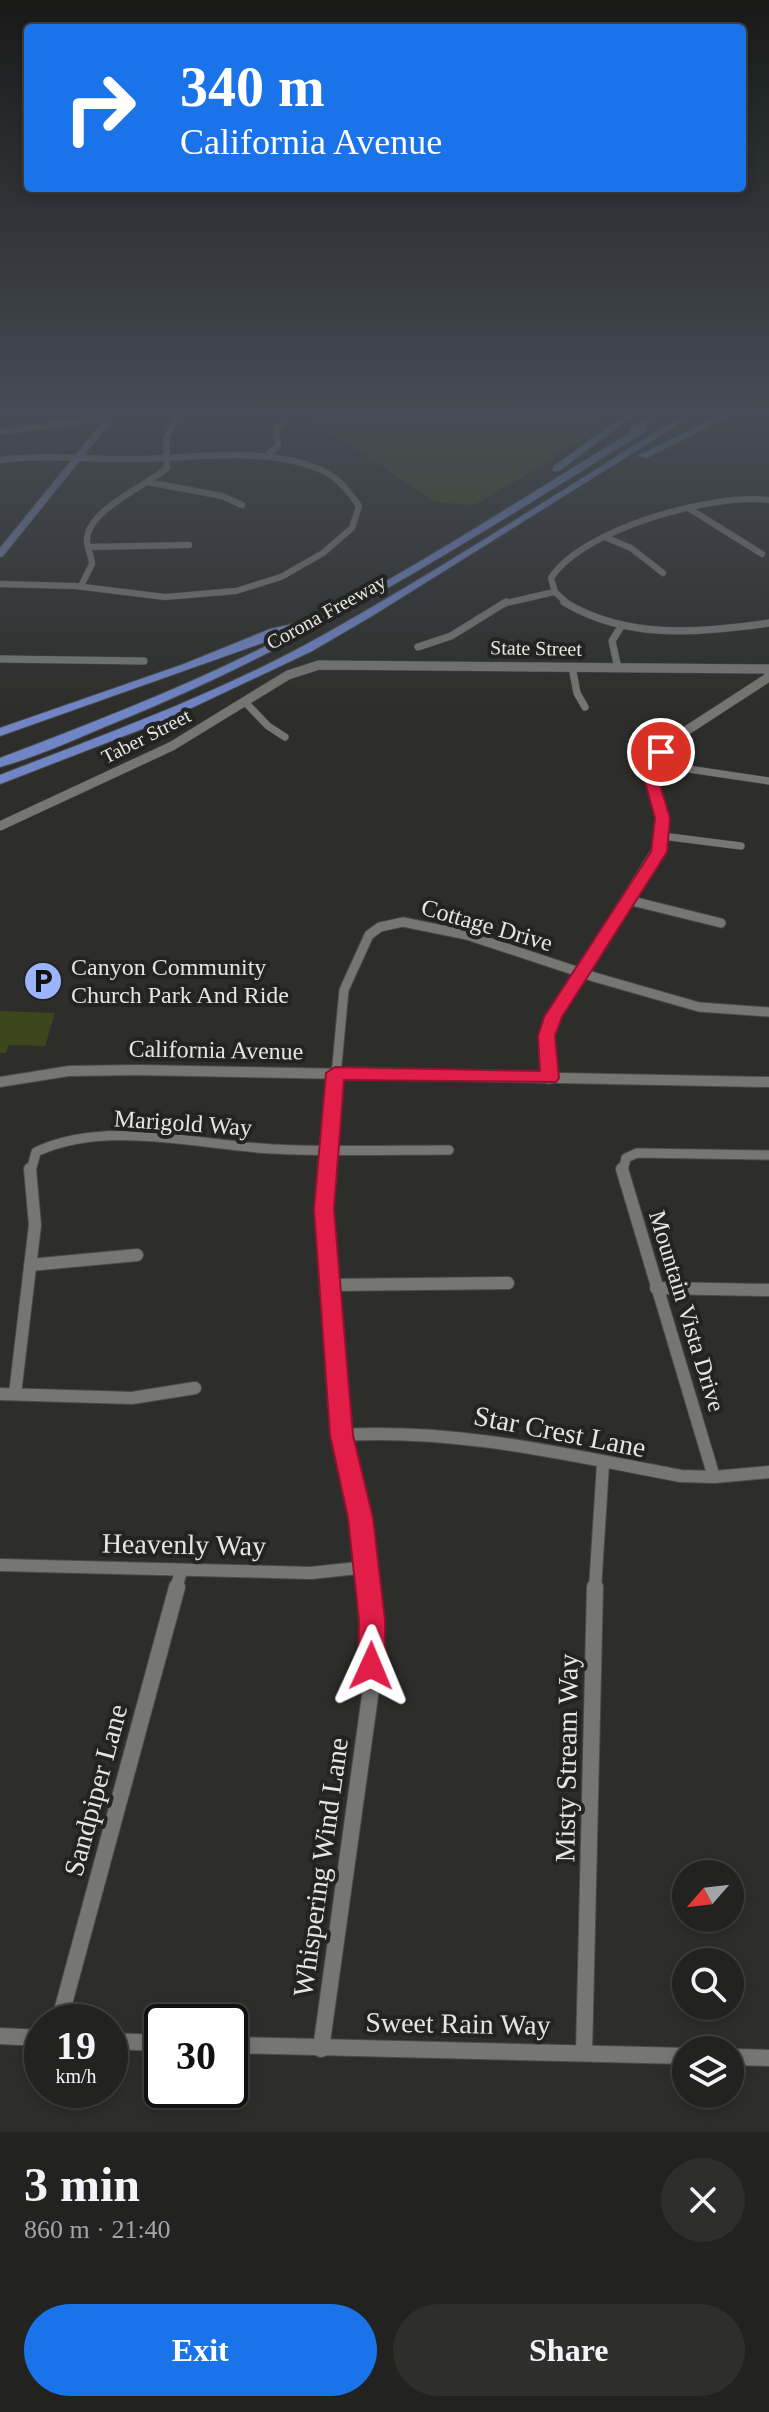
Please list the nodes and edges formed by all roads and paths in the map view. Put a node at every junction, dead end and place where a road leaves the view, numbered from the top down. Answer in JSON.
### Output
{"nodes":[{"id":1,"x":33,"y":513,"type":"edge"},
{"id":2,"x":101,"y":513,"type":"edge"},
{"id":3,"x":357,"y":513,"type":"edge"},
{"id":4,"x":491,"y":513,"type":"edge"},
{"id":5,"x":508,"y":513,"type":"edge"},
{"id":6,"x":517,"y":513,"type":"edge"},
{"id":7,"x":530,"y":513,"type":"edge"},
{"id":8,"x":532,"y":513,"type":"edge"},
{"id":9,"x":673,"y":513,"type":"edge"},
{"id":10,"x":698,"y":513,"type":"edge"},
{"id":11,"x":523,"y":518,"type":"junction"},
{"id":12,"x":607,"y":538,"type":"junction"},
{"id":13,"x":189,"y":545,"type":"dead end"},
{"id":14,"x":88,"y":547,"type":"junction"},
{"id":15,"x":0,"y":554,"type":"edge"},
{"id":16,"x":762,"y":554,"type":"dead end"},
{"id":17,"x":663,"y":573,"type":"dead end"},
{"id":18,"x":0,"y":584,"type":"edge"},
{"id":19,"x":81,"y":586,"type":"junction"},
{"id":20,"x":554,"y":592,"type":"junction"},
{"id":21,"x":769,"y":623,"type":"edge"},
{"id":22,"x":622,"y":625,"type":"junction"},
{"id":23,"x":292,"y":628,"type":"junction"},
{"id":24,"x":418,"y":647,"type":"dead end"},
{"id":25,"x":0,"y":659,"type":"edge"},
{"id":26,"x":144,"y":661,"type":"dead end"},
{"id":27,"x":572,"y":667,"type":"junction"},
{"id":28,"x":618,"y":668,"type":"junction"},
{"id":29,"x":303,"y":669,"type":"joint"},
{"id":30,"x":768,"y":670,"type":"edge"},
{"id":31,"x":245,"y":702,"type":"junction"},
{"id":32,"x":585,"y":707,"type":"dead end"},
{"id":33,"x":163,"y":716,"type":"junction"},
{"id":34,"x":0,"y":732,"type":"edge"},
{"id":35,"x":285,"y":737,"type":"dead end"},
{"id":36,"x":0,"y":753,"type":"edge"},
{"id":37,"x":0,"y":763,"type":"edge"},
{"id":38,"x":655,"y":764,"type":"junction"},
{"id":39,"x":0,"y":771,"type":"edge"},
{"id":40,"x":0,"y":780,"type":"edge"},
{"id":41,"x":769,"y":781,"type":"edge"},
{"id":42,"x":0,"y":792,"type":"edge"},
{"id":43,"x":0,"y":826,"type":"edge"},
{"id":44,"x":662,"y":836,"type":"junction"},
{"id":45,"x":741,"y":846,"type":"dead end"},
{"id":46,"x":628,"y":900,"type":"junction"},
{"id":47,"x":721,"y":923,"type":"dead end"},
{"id":48,"x":380,"y":927,"type":"joint"},
{"id":49,"x":580,"y":973,"type":"junction"},
{"id":50,"x":769,"y":1012,"type":"edge"},
{"id":51,"x":335,"y":1073,"type":"junction"},
{"id":52,"x":549,"y":1078,"type":"junction"},
{"id":53,"x":0,"y":1082,"type":"edge"},
{"id":54,"x":769,"y":1082,"type":"edge"},
{"id":55,"x":329,"y":1150,"type":"junction"},
{"id":56,"x":449,"y":1150,"type":"dead end"},
{"id":57,"x":769,"y":1155,"type":"edge"},
{"id":58,"x":137,"y":1255,"type":"dead end"},
{"id":59,"x":30,"y":1265,"type":"junction"},
{"id":60,"x":508,"y":1283,"type":"dead end"},
{"id":61,"x":329,"y":1285,"type":"junction"},
{"id":62,"x":656,"y":1288,"type":"junction"},
{"id":63,"x":769,"y":1290,"type":"edge"},
{"id":64,"x":195,"y":1388,"type":"dead end"},
{"id":65,"x":0,"y":1394,"type":"edge"},
{"id":66,"x":15,"y":1394,"type":"junction"},
{"id":67,"x":341,"y":1435,"type":"junction"},
{"id":68,"x":603,"y":1464,"type":"junction"},
{"id":69,"x":769,"y":1472,"type":"edge"},
{"id":70,"x":714,"y":1477,"type":"junction"},
{"id":71,"x":0,"y":1565,"type":"edge"},
{"id":72,"x":367,"y":1567,"type":"junction"},
{"id":73,"x":181,"y":1571,"type":"junction"},
{"id":74,"x":64,"y":2004,"type":"edge"},
{"id":75,"x":0,"y":2036,"type":"edge"},
{"id":76,"x":24,"y":2037,"type":"edge"},
{"id":77,"x":248,"y":2046,"type":"edge"},
{"id":78,"x":321,"y":2049,"type":"junction"},
{"id":79,"x":584,"y":2053,"type":"junction"},
{"id":80,"x":672,"y":2056,"type":"edge"},
{"id":81,"x":744,"y":2057,"type":"edge"},
{"id":82,"x":769,"y":2058,"type":"edge"}],
"edges":[{"from":1,"to":15,"type":"main road"},
{"from":2,"to":14,"type":"street"},
{"from":3,"to":19,"type":"street"},
{"from":4,"to":23,"type":"highway","name":"Corona Freeway"},
{"from":5,"to":37,"type":"highway"},
{"from":6,"to":39,"type":"highway"},
{"from":7,"to":11,"type":"highway","name":"Corona Freeway"},
{"from":8,"to":11,"type":"highway"},
{"from":9,"to":12,"type":"street"},
{"from":10,"to":16,"type":"street"},
{"from":11,"to":33,"type":"highway","name":"Corona Freeway"},
{"from":12,"to":17,"type":"street"},
{"from":12,"to":20,"type":"street"},
{"from":13,"to":14,"type":"street"},
{"from":14,"to":19,"type":"street"},
{"from":18,"to":19,"type":"street"},
{"from":20,"to":22,"type":"street"},
{"from":20,"to":24,"type":"street"},
{"from":21,"to":22,"type":"street"},
{"from":22,"to":28,"type":"street"},
{"from":23,"to":34,"type":"highway"},
{"from":23,"to":36,"type":"highway","name":"Corona Freeway"},
{"from":25,"to":26,"type":"street"},
{"from":27,"to":28,"type":"street","name":"State Street"},
{"from":27,"to":29,"type":"street","name":"State Street"},
{"from":27,"to":32,"type":"street"},
{"from":28,"to":30,"type":"street","name":"State Street"},
{"from":29,"to":31,"type":"street","name":"Taber Street"},
{"from":30,"to":38,"type":"street"},
{"from":31,"to":35,"type":"street"},
{"from":31,"to":43,"type":"street","name":"Taber Street"},
{"from":33,"to":40,"type":"highway","name":"Corona Freeway"},
{"from":33,"to":42,"type":"highway"},
{"from":38,"to":41,"type":"street"},
{"from":38,"to":44,"type":"street"},
{"from":44,"to":45,"type":"street"},
{"from":44,"to":46,"type":"street"},
{"from":46,"to":47,"type":"street"},
{"from":46,"to":49,"type":"street"},
{"from":48,"to":49,"type":"street","name":"Cottage Drive"},
{"from":48,"to":51,"type":"street","name":"Whispering Wind Lane"},
{"from":49,"to":50,"type":"street","name":"Cottage Drive"},
{"from":49,"to":52,"type":"street"},
{"from":51,"to":52,"type":"main road","name":"California Avenue"},
{"from":51,"to":53,"type":"main road","name":"California Avenue"},
{"from":51,"to":55,"type":"street","name":"Whispering Wind Lane"},
{"from":52,"to":54,"type":"main road","name":"California Avenue"},
{"from":55,"to":56,"type":"street","name":"Marigold Way"},
{"from":55,"to":59,"type":"street","name":"Marigold Way"},
{"from":55,"to":61,"type":"street","name":"Whispering Wind Lane"},
{"from":57,"to":62,"type":"street","name":"Mountain Vista Drive"},
{"from":58,"to":59,"type":"street"},
{"from":59,"to":66,"type":"street"},
{"from":60,"to":61,"type":"street"},
{"from":61,"to":67,"type":"street","name":"Whispering Wind Lane"},
{"from":62,"to":63,"type":"street"},
{"from":62,"to":70,"type":"street","name":"Mountain Vista Drive"},
{"from":64,"to":66,"type":"street"},
{"from":65,"to":66,"type":"street"},
{"from":67,"to":68,"type":"street","name":"Star Crest Lane"},
{"from":67,"to":72,"type":"street","name":"Whispering Wind Lane"},
{"from":68,"to":70,"type":"street","name":"Star Crest Lane"},
{"from":68,"to":79,"type":"street","name":"Misty Stream Way"},
{"from":69,"to":70,"type":"street","name":"Star Crest Lane"},
{"from":71,"to":73,"type":"street","name":"Heavenly Way"},
{"from":72,"to":73,"type":"street","name":"Heavenly Way"},
{"from":72,"to":78,"type":"street","name":"Whispering Wind Lane"},
{"from":73,"to":74,"type":"street","name":"Sandpiper Lane"},
{"from":75,"to":76,"type":"street"},
{"from":77,"to":78,"type":"street","name":"Sweet Rain Way"},
{"from":78,"to":79,"type":"street","name":"Sweet Rain Way"},
{"from":79,"to":80,"type":"street","name":"Sweet Rain Way"},
{"from":81,"to":82,"type":"street"}]}
